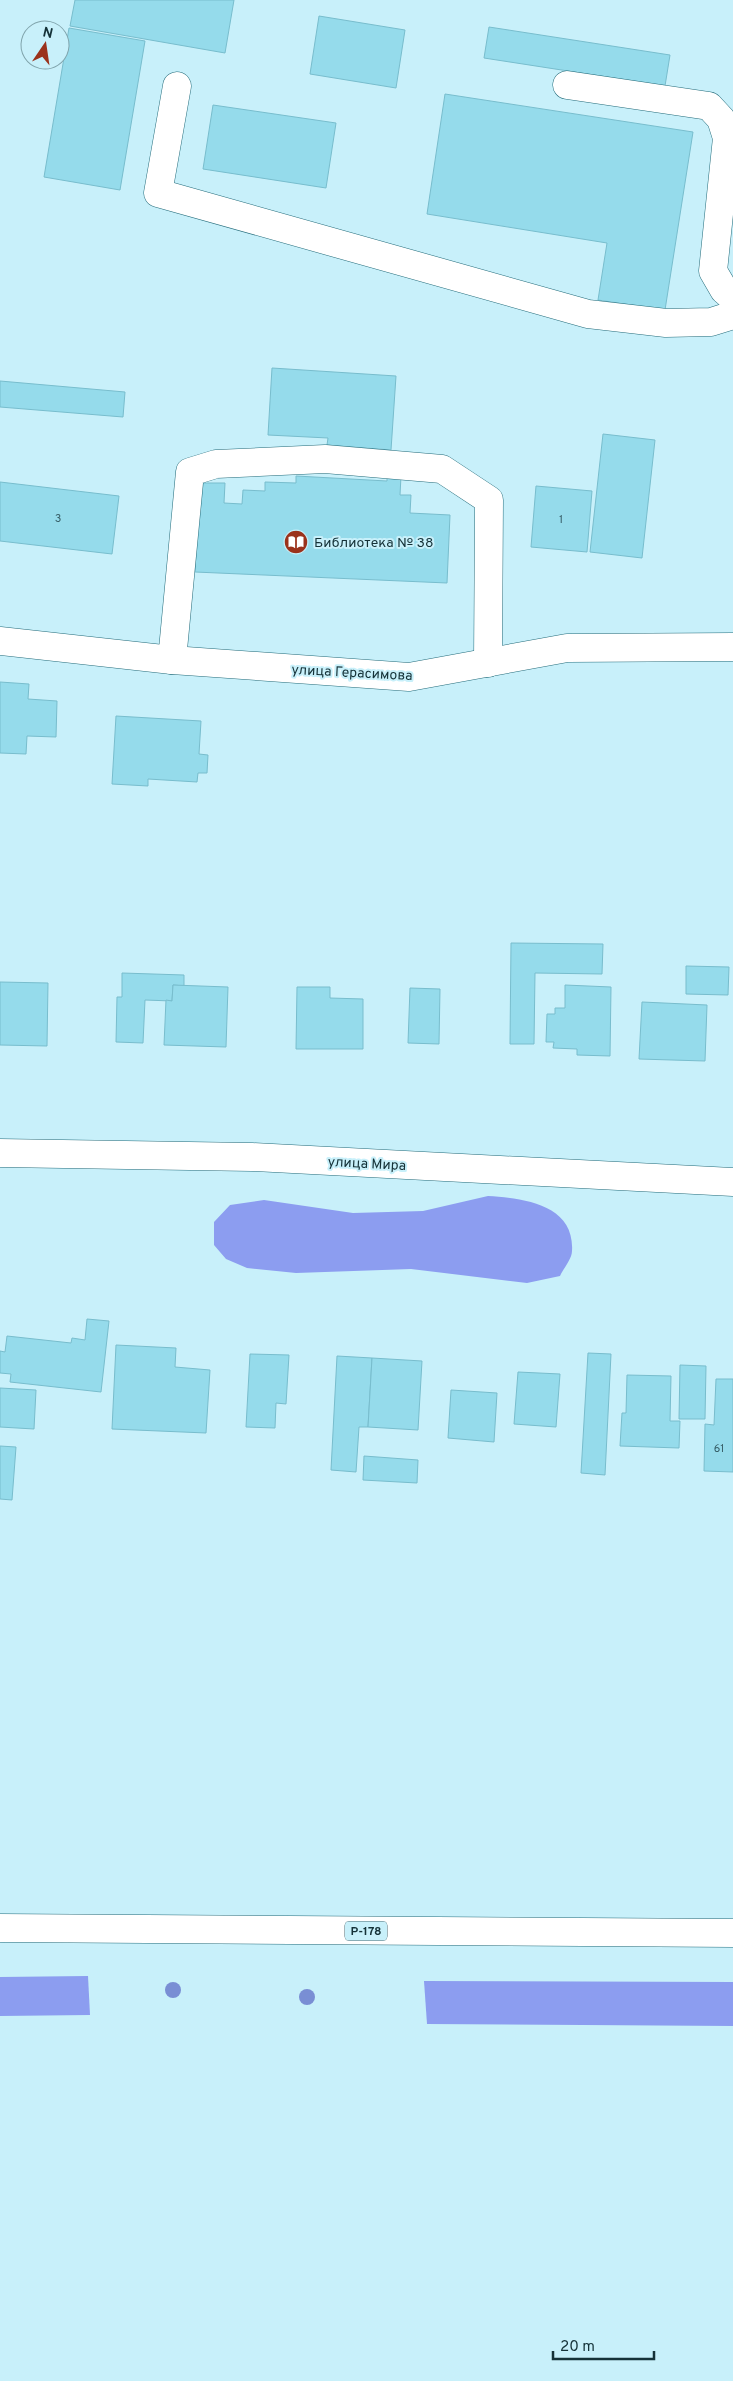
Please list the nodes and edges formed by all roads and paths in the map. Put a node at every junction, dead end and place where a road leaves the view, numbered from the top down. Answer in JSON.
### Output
{"nodes":[{"id":1,"x":176,"y":86,"type":"dead end"},
{"id":2,"x":567,"y":86,"type":"dead end"},
{"id":3,"x":733,"y":298,"type":"edge"},
{"id":4,"x":733,"y":315,"type":"edge"},
{"id":5,"x":0,"y":641,"type":"edge"},
{"id":6,"x":733,"y":647,"type":"edge"},
{"id":7,"x":172,"y":660,"type":"junction"},
{"id":8,"x":488,"y":663,"type":"junction"},
{"id":9,"x":0,"y":1153,"type":"edge"},
{"id":10,"x":733,"y":1182,"type":"edge"},
{"id":11,"x":0,"y":1928,"type":"edge"},
{"id":12,"x":733,"y":1934,"type":"edge"}],
"edges":[{"from":1,"to":4,"type":"main road"},
{"from":2,"to":3,"type":"main road"},
{"from":5,"to":7,"type":"main road","name":"улица Герасимова"},
{"from":6,"to":8,"type":"main road","name":"улица Герасимова"},
{"from":7,"to":8,"type":"main road","name":"улица Герасимова"},
{"from":7,"to":8,"type":"main road"},
{"from":9,"to":10,"type":"main road","name":"улица Мира"},
{"from":11,"to":12,"type":"main road","number":"Р-178"}]}
